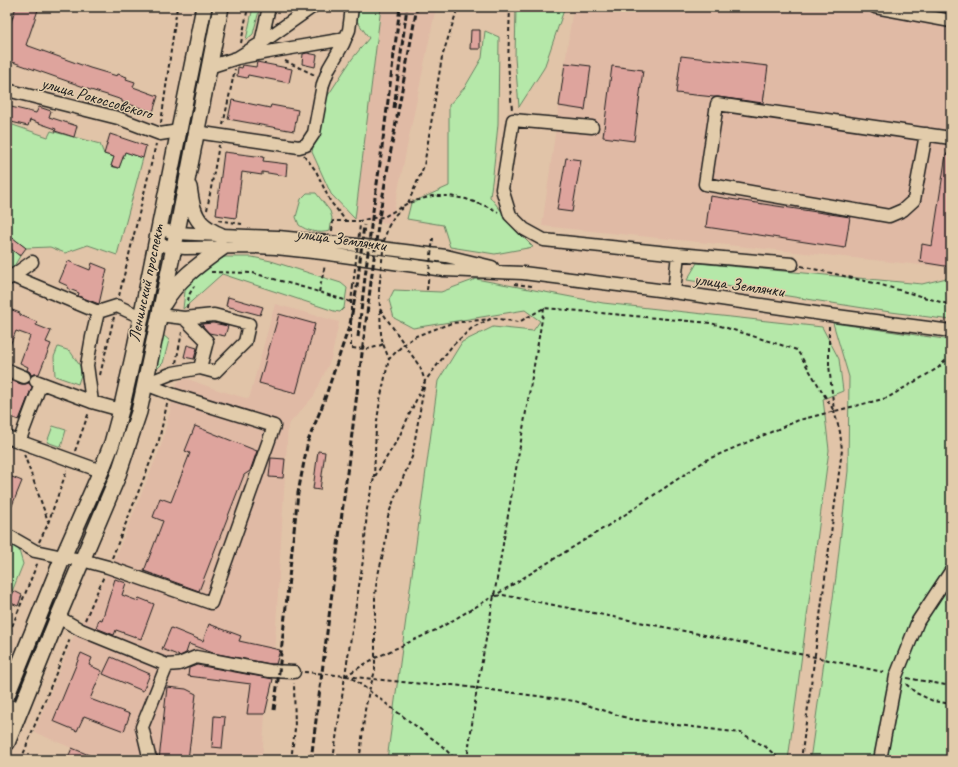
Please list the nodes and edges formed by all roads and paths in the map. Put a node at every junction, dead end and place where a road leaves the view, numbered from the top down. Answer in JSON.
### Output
{"nodes":[{"id":1,"x":177,"y":7,"type":"edge"},
{"id":2,"x":204,"y":7,"type":"edge"},
{"id":3,"x":221,"y":7,"type":"edge"},
{"id":4,"x":248,"y":7,"type":"edge"},
{"id":5,"x":269,"y":7,"type":"edge"},
{"id":6,"x":312,"y":7,"type":"edge"},
{"id":7,"x":352,"y":7,"type":"edge"},
{"id":8,"x":458,"y":7,"type":"edge"},
{"id":9,"x":510,"y":7,"type":"edge"},
{"id":10,"x":875,"y":7,"type":"edge"},
{"id":11,"x":951,"y":21,"type":"edge"},
{"id":12,"x":346,"y":37,"type":"junction"},
{"id":13,"x":261,"y":43,"type":"junction"},
{"id":14,"x":274,"y":51,"type":"junction"},
{"id":15,"x":237,"y":58,"type":"junction"},
{"id":16,"x":209,"y":67,"type":"junction"},
{"id":17,"x":323,"y":84,"type":"junction"},
{"id":18,"x":7,"y":90,"type":"edge"},
{"id":19,"x":513,"y":120,"type":"junction"},
{"id":20,"x":592,"y":127,"type":"dead end"},
{"id":21,"x":179,"y":131,"type":"junction"},
{"id":22,"x":196,"y":132,"type":"junction"},
{"id":23,"x":160,"y":134,"type":"junction"},
{"id":24,"x":926,"y":134,"type":"junction"},
{"id":25,"x":220,"y":136,"type":"junction"},
{"id":26,"x":951,"y":138,"type":"edge"},
{"id":27,"x":299,"y":147,"type":"junction"},
{"id":28,"x":188,"y":174,"type":"junction"},
{"id":29,"x":408,"y":203,"type":"junction"},
{"id":30,"x":498,"y":212,"type":"dead end"},
{"id":31,"x":208,"y":213,"type":"dead end"},
{"id":32,"x":215,"y":219,"type":"dead end"},
{"id":33,"x":346,"y":221,"type":"junction"},
{"id":34,"x":360,"y":221,"type":"junction"},
{"id":35,"x":248,"y":225,"type":"dead end"},
{"id":36,"x":332,"y":235,"type":"dead end"},
{"id":37,"x":157,"y":237,"type":"junction"},
{"id":38,"x":433,"y":238,"type":"dead end"},
{"id":39,"x":175,"y":240,"type":"junction"},
{"id":40,"x":221,"y":242,"type":"junction"},
{"id":41,"x":678,"y":254,"type":"junction"},
{"id":42,"x":32,"y":262,"type":"dead end"},
{"id":43,"x":325,"y":264,"type":"dead end"},
{"id":44,"x":792,"y":264,"type":"joint"},
{"id":45,"x":379,"y":271,"type":"dead end"},
{"id":46,"x":206,"y":272,"type":"dead end"},
{"id":47,"x":387,"y":272,"type":"dead end"},
{"id":48,"x":425,"y":276,"type":"dead end"},
{"id":49,"x":433,"y":277,"type":"dead end"},
{"id":50,"x":10,"y":278,"type":"edge"},
{"id":51,"x":195,"y":284,"type":"dead end"},
{"id":52,"x":510,"y":284,"type":"dead end"},
{"id":53,"x":533,"y":286,"type":"dead end"},
{"id":54,"x":428,"y":290,"type":"dead end"},
{"id":55,"x":319,"y":292,"type":"junction"},
{"id":56,"x":674,"y":292,"type":"junction"},
{"id":57,"x":351,"y":302,"type":"junction"},
{"id":58,"x":951,"y":305,"type":"edge"},
{"id":59,"x":117,"y":306,"type":"junction"},
{"id":60,"x":544,"y":308,"type":"junction"},
{"id":61,"x":380,"y":309,"type":"junction"},
{"id":62,"x":98,"y":312,"type":"junction"},
{"id":63,"x":159,"y":315,"type":"junction"},
{"id":64,"x":828,"y":315,"type":"junction"},
{"id":65,"x":141,"y":317,"type":"junction"},
{"id":66,"x":184,"y":318,"type":"junction"},
{"id":67,"x":493,"y":318,"type":"junction"},
{"id":68,"x":951,"y":331,"type":"edge"},
{"id":69,"x":383,"y":344,"type":"junction"},
{"id":70,"x":404,"y":344,"type":"junction"},
{"id":71,"x":951,"y":355,"type":"edge"},
{"id":72,"x":389,"y":359,"type":"junction"},
{"id":73,"x":200,"y":368,"type":"junction"},
{"id":74,"x":7,"y":370,"type":"edge"},
{"id":75,"x":174,"y":373,"type":"junction"},
{"id":76,"x":24,"y":376,"type":"dead end"},
{"id":77,"x":99,"y":380,"type":"dead end"},
{"id":78,"x":425,"y":381,"type":"junction"},
{"id":79,"x":145,"y":384,"type":"junction"},
{"id":80,"x":170,"y":394,"type":"junction"},
{"id":81,"x":92,"y":402,"type":"junction"},
{"id":82,"x":122,"y":410,"type":"junction"},
{"id":83,"x":834,"y":411,"type":"junction"},
{"id":84,"x":7,"y":437,"type":"edge"},
{"id":85,"x":19,"y":442,"type":"junction"},
{"id":86,"x":71,"y":461,"type":"junction"},
{"id":87,"x":101,"y":471,"type":"junction"},
{"id":88,"x":374,"y":478,"type":"junction"},
{"id":89,"x":48,"y":522,"type":"junction"},
{"id":90,"x":7,"y":535,"type":"edge"},
{"id":91,"x":35,"y":551,"type":"junction"},
{"id":92,"x":63,"y":557,"type":"junction"},
{"id":93,"x":82,"y":560,"type":"junction"},
{"id":94,"x":108,"y":567,"type":"junction"},
{"id":95,"x":951,"y":571,"type":"edge"},
{"id":96,"x":494,"y":596,"type":"junction"},
{"id":97,"x":58,"y":617,"type":"junction"},
{"id":98,"x":81,"y":630,"type":"junction"},
{"id":99,"x":7,"y":639,"type":"edge"},
{"id":100,"x":815,"y":656,"type":"junction"},
{"id":101,"x":375,"y":658,"type":"junction"},
{"id":102,"x":167,"y":665,"type":"junction"},
{"id":103,"x":294,"y":672,"type":"joint"},
{"id":104,"x":881,"y":672,"type":"dead end"},
{"id":105,"x":311,"y":673,"type":"dead end"},
{"id":106,"x":345,"y":676,"type":"junction"},
{"id":107,"x":351,"y":677,"type":"junction"},
{"id":108,"x":901,"y":677,"type":"junction"},
{"id":109,"x":373,"y":679,"type":"junction"},
{"id":110,"x":951,"y":686,"type":"edge"},
{"id":111,"x":477,"y":688,"type":"junction"},
{"id":112,"x":369,"y":691,"type":"junction"},
{"id":113,"x":7,"y":695,"type":"edge"},
{"id":114,"x":951,"y":704,"type":"edge"},
{"id":115,"x":7,"y":707,"type":"edge"},
{"id":116,"x":7,"y":727,"type":"edge"},
{"id":117,"x":7,"y":743,"type":"edge"},
{"id":118,"x":21,"y":760,"type":"edge"},
{"id":119,"x":152,"y":760,"type":"edge"},
{"id":120,"x":291,"y":760,"type":"edge"},
{"id":121,"x":333,"y":760,"type":"edge"},
{"id":122,"x":359,"y":760,"type":"edge"},
{"id":123,"x":456,"y":760,"type":"edge"},
{"id":124,"x":467,"y":760,"type":"edge"},
{"id":125,"x":780,"y":760,"type":"edge"},
{"id":126,"x":802,"y":760,"type":"edge"},
{"id":127,"x":880,"y":760,"type":"edge"}],
"edges":[{"from":1,"to":23,"type":"path"},
{"from":2,"to":21,"type":"main road","name":"Ленинский проспект"},
{"from":3,"to":16,"type":"main road","name":"Ленинский проспект"},
{"from":4,"to":15,"type":"path"},
{"from":5,"to":13,"type":"street"},
{"from":6,"to":13,"type":"street"},
{"from":7,"to":12,"type":"street"},
{"from":8,"to":29,"type":"path"},
{"from":9,"to":19,"type":"path"},
{"from":10,"to":11,"type":"street"},
{"from":12,"to":14,"type":"street"},
{"from":12,"to":17,"type":"street"},
{"from":13,"to":15,"type":"street"},
{"from":14,"to":15,"type":"street"},
{"from":14,"to":17,"type":"path"},
{"from":15,"to":16,"type":"street"},
{"from":15,"to":25,"type":"path"},
{"from":16,"to":22,"type":"main road","name":"Ленинский проспект"},
{"from":17,"to":27,"type":"street"},
{"from":18,"to":23,"type":"street","name":"улица Рокоссовского"},
{"from":19,"to":20,"type":"street"},
{"from":19,"to":41,"type":"street"},
{"from":21,"to":23,"type":"street","name":"улица Рокоссовского"},
{"from":21,"to":37,"type":"main road","name":"Ленинский проспект"},
{"from":22,"to":25,"type":"street"},
{"from":22,"to":28,"type":"main road","name":"Ленинский проспект"},
{"from":23,"to":59,"type":"path"},
{"from":24,"to":24,"type":"street"},
{"from":24,"to":26,"type":"street"},
{"from":25,"to":27,"type":"street"},
{"from":25,"to":31,"type":"path"},
{"from":27,"to":33,"type":"path"},
{"from":28,"to":39,"type":"main road","name":"Ленинский проспект"},
{"from":28,"to":40,"type":"main road"},
{"from":29,"to":30,"type":"path"},
{"from":29,"to":34,"type":"path"},
{"from":29,"to":61,"type":"path","bridge":true},
{"from":32,"to":35,"type":"path"},
{"from":33,"to":34,"type":"path"},
{"from":33,"to":36,"type":"path"},
{"from":34,"to":57,"type":"path","bridge":true},
{"from":37,"to":39,"type":"street","name":"улица Землячки"},
{"from":37,"to":65,"type":"main road","name":"Ленинский проспект"},
{"from":38,"to":54,"type":"path","bridge":true},
{"from":39,"to":40,"type":"street","name":"улица Землячки"},
{"from":39,"to":63,"type":"main road","name":"Ленинский проспект"},
{"from":40,"to":56,"type":"street","name":"улица Землячки"},
{"from":40,"to":63,"type":"main road"},
{"from":41,"to":44,"type":"street"},
{"from":41,"to":56,"type":"street"},
{"from":42,"to":50,"type":"street"},
{"from":43,"to":55,"type":"path"},
{"from":44,"to":58,"type":"path"},
{"from":45,"to":47,"type":"path"},
{"from":46,"to":55,"type":"path"},
{"from":48,"to":49,"type":"path"},
{"from":50,"to":62,"type":"street"},
{"from":51,"to":66,"type":"path"},
{"from":52,"to":53,"type":"path"},
{"from":55,"to":57,"type":"path"},
{"from":56,"to":64,"type":"street","name":"улица Землячки"},
{"from":57,"to":69,"type":"path"},
{"from":59,"to":62,"type":"street"},
{"from":59,"to":65,"type":"street"},
{"from":59,"to":77,"type":"path"},
{"from":60,"to":67,"type":"path"},
{"from":60,"to":83,"type":"path"},
{"from":60,"to":96,"type":"path"},
{"from":61,"to":69,"type":"path"},
{"from":61,"to":70,"type":"path"},
{"from":62,"to":81,"type":"street"},
{"from":63,"to":66,"type":"street"},
{"from":63,"to":79,"type":"main road","name":"Ленинский проспект"},
{"from":64,"to":68,"type":"street","name":"улица Землячки"},
{"from":64,"to":83,"type":"path"},
{"from":65,"to":82,"type":"main road","name":"Ленинский проспект"},
{"from":66,"to":73,"type":"street"},
{"from":66,"to":73,"type":"street"},
{"from":66,"to":75,"type":"path"},
{"from":67,"to":70,"type":"path"},
{"from":67,"to":78,"type":"path"},
{"from":69,"to":72,"type":"path"},
{"from":70,"to":72,"type":"path"},
{"from":70,"to":78,"type":"path"},
{"from":71,"to":83,"type":"path"},
{"from":72,"to":88,"type":"path"},
{"from":73,"to":75,"type":"street"},
{"from":74,"to":76,"type":"street"},
{"from":75,"to":79,"type":"street"},
{"from":78,"to":88,"type":"path"},
{"from":78,"to":101,"type":"path"},
{"from":79,"to":80,"type":"street"},
{"from":79,"to":93,"type":"main road","name":"Ленинский проспект"},
{"from":80,"to":94,"type":"path"},
{"from":80,"to":94,"type":"street"},
{"from":81,"to":82,"type":"street"},
{"from":81,"to":85,"type":"street"},
{"from":81,"to":86,"type":"path"},
{"from":82,"to":87,"type":"main road","name":"Ленинский проспект"},
{"from":83,"to":96,"type":"path"},
{"from":83,"to":100,"type":"path"},
{"from":84,"to":85,"type":"street"},
{"from":85,"to":86,"type":"street"},
{"from":85,"to":89,"type":"path"},
{"from":86,"to":87,"type":"street"},
{"from":86,"to":89,"type":"path"},
{"from":87,"to":92,"type":"main road","name":"Ленинский проспект"},
{"from":88,"to":106,"type":"path"},
{"from":89,"to":91,"type":"path"},
{"from":90,"to":91,"type":"street"},
{"from":91,"to":92,"type":"street"},
{"from":91,"to":99,"type":"path"},
{"from":92,"to":93,"type":"street"},
{"from":92,"to":113,"type":"main road","name":"Ленинский проспект"},
{"from":93,"to":94,"type":"street"},
{"from":93,"to":97,"type":"main road","name":"Ленинский проспект"},
{"from":94,"to":98,"type":"path"},
{"from":95,"to":108,"type":"street"},
{"from":96,"to":100,"type":"path"},
{"from":96,"to":101,"type":"path"},
{"from":96,"to":111,"type":"path"},
{"from":97,"to":98,"type":"street"},
{"from":97,"to":117,"type":"main road","name":"Ленинский проспект"},
{"from":98,"to":102,"type":"street"},
{"from":98,"to":118,"type":"path"},
{"from":100,"to":104,"type":"path"},
{"from":100,"to":126,"type":"path"},
{"from":101,"to":106,"type":"path"},
{"from":101,"to":109,"type":"path"},
{"from":102,"to":103,"type":"street"},
{"from":102,"to":119,"type":"street"},
{"from":103,"to":120,"type":"path"},
{"from":105,"to":106,"type":"path"},
{"from":106,"to":107,"type":"path"},
{"from":106,"to":121,"type":"path"},
{"from":107,"to":109,"type":"path"},
{"from":107,"to":112,"type":"path"},
{"from":108,"to":110,"type":"path"},
{"from":108,"to":114,"type":"path"},
{"from":108,"to":127,"type":"street"},
{"from":109,"to":111,"type":"path"},
{"from":109,"to":112,"type":"path"},
{"from":111,"to":124,"type":"path"},
{"from":111,"to":125,"type":"path"},
{"from":112,"to":122,"type":"path"},
{"from":112,"to":123,"type":"path"},
{"from":115,"to":116,"type":"main road"}]}
